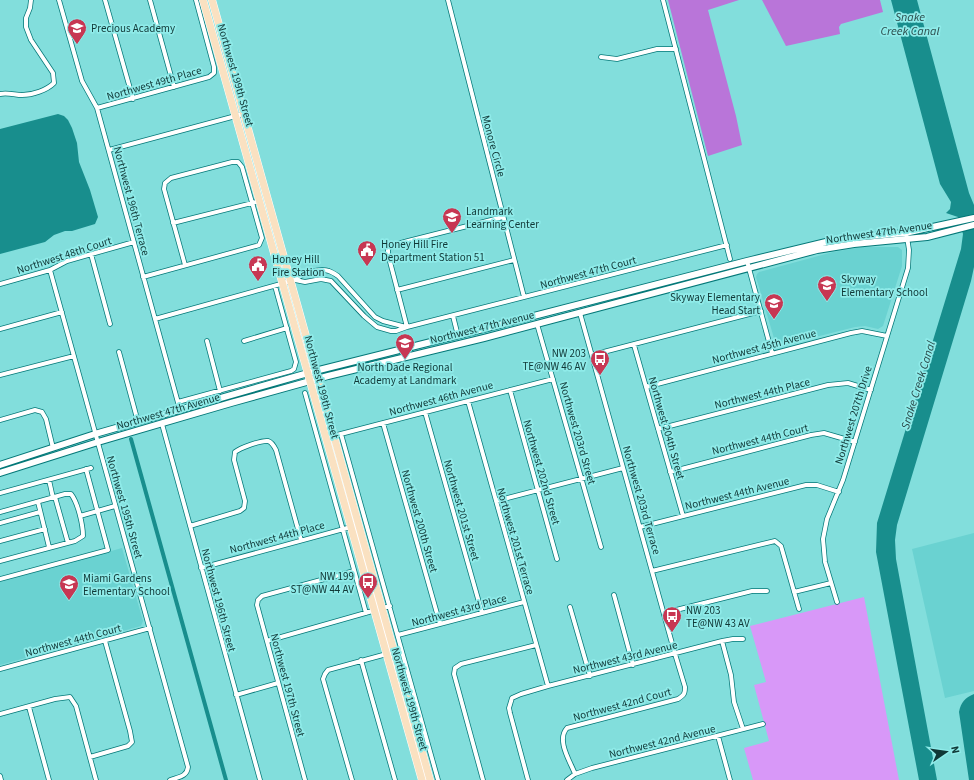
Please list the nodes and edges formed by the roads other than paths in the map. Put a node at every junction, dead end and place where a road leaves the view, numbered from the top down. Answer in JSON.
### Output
{"nodes":[{"id":1,"x":31,"y":0,"type":"edge"},
{"id":2,"x":60,"y":0,"type":"edge"},
{"id":3,"x":105,"y":0,"type":"edge"},
{"id":4,"x":150,"y":0,"type":"edge"},
{"id":5,"x":196,"y":0,"type":"edge"},
{"id":6,"x":203,"y":0,"type":"edge"},
{"id":7,"x":212,"y":0,"type":"edge"},
{"id":8,"x":448,"y":0,"type":"edge"},
{"id":9,"x":663,"y":0,"type":"edge"},
{"id":10,"x":215,"y":13,"type":"junction"},
{"id":11,"x":204,"y":16,"type":"junction"},
{"id":12,"x":676,"y":49,"type":"junction"},
{"id":13,"x":601,"y":57,"type":"dead end"},
{"id":14,"x":174,"y":87,"type":"junction"},
{"id":15,"x":0,"y":94,"type":"edge"},
{"id":16,"x":133,"y":99,"type":"junction"},
{"id":17,"x":97,"y":108,"type":"junction"},
{"id":18,"x":244,"y":114,"type":"junction"},
{"id":19,"x":236,"y":116,"type":"junction"},
{"id":20,"x":109,"y":150,"type":"junction"},
{"id":21,"x":267,"y":199,"type":"junction"},
{"id":22,"x":255,"y":202,"type":"junction"},
{"id":23,"x":503,"y":218,"type":"junction"},
{"id":24,"x":974,"y":218,"type":"edge"},
{"id":25,"x":173,"y":223,"type":"junction"},
{"id":26,"x":974,"y":225,"type":"edge"},
{"id":27,"x":905,"y":233,"type":"junction"},
{"id":28,"x":908,"y":239,"type":"junction"},
{"id":29,"x":134,"y":242,"type":"junction"},
{"id":30,"x":727,"y":245,"type":"junction"},
{"id":31,"x":91,"y":254,"type":"junction"},
{"id":32,"x":730,"y":259,"type":"dead end"},
{"id":33,"x":514,"y":260,"type":"junction"},
{"id":34,"x":747,"y":261,"type":"junction"},
{"id":35,"x":185,"y":265,"type":"junction"},
{"id":36,"x":749,"y":269,"type":"junction"},
{"id":37,"x":50,"y":270,"type":"junction"},
{"id":38,"x":321,"y":270,"type":"junction"},
{"id":39,"x":143,"y":276,"type":"junction"},
{"id":40,"x":321,"y":279,"type":"junction"},
{"id":41,"x":293,"y":281,"type":"junction"},
{"id":42,"x":0,"y":284,"type":"edge"},
{"id":43,"x":283,"y":284,"type":"junction"},
{"id":44,"x":275,"y":286,"type":"junction"},
{"id":45,"x":397,"y":290,"type":"junction"},
{"id":46,"x":524,"y":297,"type":"junction"},
{"id":47,"x":590,"y":302,"type":"junction"},
{"id":48,"x":369,"y":311,"type":"junction"},
{"id":49,"x":62,"y":312,"type":"junction"},
{"id":50,"x":761,"y":312,"type":"junction"},
{"id":51,"x":580,"y":313,"type":"junction"},
{"id":52,"x":364,"y":316,"type":"junction"},
{"id":53,"x":453,"y":316,"type":"junction"},
{"id":54,"x":529,"y":318,"type":"junction"},
{"id":55,"x":155,"y":319,"type":"junction"},
{"id":56,"x":110,"y":324,"type":"dead end"},
{"id":57,"x":537,"y":324,"type":"junction"},
{"id":58,"x":407,"y":327,"type":"junction"},
{"id":59,"x":287,"y":328,"type":"junction"},
{"id":60,"x":0,"y":329,"type":"edge"},
{"id":61,"x":458,"y":336,"type":"junction"},
{"id":62,"x":887,"y":336,"type":"junction"},
{"id":63,"x":244,"y":341,"type":"dead end"},
{"id":64,"x":435,"y":341,"type":"junction"},
{"id":65,"x":207,"y":342,"type":"dead end"},
{"id":66,"x":634,"y":345,"type":"junction"},
{"id":67,"x":119,"y":352,"type":"dead end"},
{"id":68,"x":426,"y":352,"type":"junction"},
{"id":69,"x":772,"y":353,"type":"junction"},
{"id":70,"x":592,"y":355,"type":"junction"},
{"id":71,"x":74,"y":356,"type":"junction"},
{"id":72,"x":316,"y":371,"type":"junction"},
{"id":73,"x":307,"y":374,"type":"junction"},
{"id":74,"x":0,"y":375,"type":"edge"},
{"id":75,"x":553,"y":379,"type":"junction"},
{"id":76,"x":317,"y":380,"type":"junction"},
{"id":77,"x":309,"y":382,"type":"junction"},
{"id":78,"x":646,"y":387,"type":"junction"},
{"id":79,"x":510,"y":390,"type":"junction"},
{"id":80,"x":871,"y":390,"type":"junction"},
{"id":81,"x":220,"y":391,"type":"junction"},
{"id":82,"x":305,"y":393,"type":"dead end"},
{"id":83,"x":468,"y":401,"type":"junction"},
{"id":84,"x":178,"y":402,"type":"junction"},
{"id":85,"x":180,"y":410,"type":"junction"},
{"id":86,"x":425,"y":412,"type":"junction"},
{"id":87,"x":0,"y":420,"type":"edge"},
{"id":88,"x":175,"y":420,"type":"junction"},
{"id":89,"x":138,"y":422,"type":"junction"},
{"id":90,"x":383,"y":423,"type":"junction"},
{"id":91,"x":162,"y":424,"type":"junction"},
{"id":92,"x":658,"y":429,"type":"junction"},
{"id":93,"x":95,"y":434,"type":"junction"},
{"id":94,"x":341,"y":434,"type":"junction"},
{"id":95,"x":333,"y":436,"type":"junction"},
{"id":96,"x":98,"y":442,"type":"junction"},
{"id":97,"x":854,"y":442,"type":"junction"},
{"id":98,"x":54,"y":448,"type":"junction"},
{"id":99,"x":0,"y":465,"type":"edge"},
{"id":100,"x":91,"y":468,"type":"dead end"},
{"id":101,"x":624,"y":468,"type":"junction"},
{"id":102,"x":86,"y":469,"type":"junction"},
{"id":103,"x":670,"y":472,"type":"junction"},
{"id":104,"x":0,"y":473,"type":"edge"},
{"id":105,"x":582,"y":479,"type":"junction"},
{"id":106,"x":48,"y":480,"type":"junction"},
{"id":107,"x":538,"y":490,"type":"junction"},
{"id":108,"x":839,"y":492,"type":"junction"},
{"id":109,"x":0,"y":493,"type":"edge"},
{"id":110,"x":54,"y":497,"type":"junction"},
{"id":111,"x":496,"y":501,"type":"junction"},
{"id":112,"x":38,"y":502,"type":"junction"},
{"id":113,"x":115,"y":506,"type":"junction"},
{"id":114,"x":97,"y":511,"type":"junction"},
{"id":115,"x":0,"y":512,"type":"edge"},
{"id":116,"x":40,"y":512,"type":"junction"},
{"id":117,"x":80,"y":516,"type":"junction"},
{"id":118,"x":683,"y":516,"type":"junction"},
{"id":119,"x":0,"y":522,"type":"edge"},
{"id":120,"x":358,"y":525,"type":"junction"},
{"id":121,"x":190,"y":526,"type":"junction"},
{"id":122,"x":640,"y":527,"type":"junction"},
{"id":123,"x":347,"y":528,"type":"junction"},
{"id":124,"x":45,"y":529,"type":"junction"},
{"id":125,"x":301,"y":540,"type":"junction"},
{"id":126,"x":0,"y":541,"type":"edge"},
{"id":127,"x":67,"y":543,"type":"junction"},
{"id":128,"x":49,"y":547,"type":"junction"},
{"id":129,"x":601,"y":548,"type":"dead end"},
{"id":130,"x":557,"y":559,"type":"dead end"},
{"id":131,"x":0,"y":560,"type":"edge"},
{"id":132,"x":201,"y":568,"type":"junction"},
{"id":133,"x":354,"y":571,"type":"junction"},
{"id":134,"x":652,"y":571,"type":"junction"},
{"id":135,"x":0,"y":579,"type":"edge"},
{"id":136,"x":832,"y":583,"type":"junction"},
{"id":137,"x":767,"y":591,"type":"dead end"},
{"id":138,"x":794,"y":592,"type":"junction"},
{"id":139,"x":614,"y":595,"type":"dead end"},
{"id":140,"x":524,"y":602,"type":"junction"},
{"id":141,"x":837,"y":602,"type":"dead end"},
{"id":142,"x":390,"y":606,"type":"junction"},
{"id":143,"x":570,"y":607,"type":"dead end"},
{"id":144,"x":382,"y":608,"type":"junction"},
{"id":145,"x":799,"y":609,"type":"dead end"},
{"id":146,"x":374,"y":611,"type":"junction"},
{"id":147,"x":366,"y":613,"type":"junction"},
{"id":148,"x":482,"y":613,"type":"junction"},
{"id":149,"x":664,"y":613,"type":"junction"},
{"id":150,"x":440,"y":624,"type":"junction"},
{"id":151,"x":150,"y":628,"type":"junction"},
{"id":152,"x":398,"y":635,"type":"junction"},
{"id":153,"x":743,"y":640,"type":"dead end"},
{"id":154,"x":105,"y":641,"type":"junction"},
{"id":155,"x":267,"y":641,"type":"junction"},
{"id":156,"x":722,"y":642,"type":"junction"},
{"id":157,"x":536,"y":645,"type":"junction"},
{"id":158,"x":390,"y":653,"type":"junction"},
{"id":159,"x":675,"y":654,"type":"junction"},
{"id":160,"x":361,"y":660,"type":"junction"},
{"id":161,"x":632,"y":665,"type":"junction"},
{"id":162,"x":0,"y":669,"type":"edge"},
{"id":163,"x":590,"y":676,"type":"junction"},
{"id":164,"x":278,"y":683,"type":"junction"},
{"id":165,"x":548,"y":686,"type":"junction"},
{"id":166,"x":685,"y":693,"type":"joint"},
{"id":167,"x":236,"y":695,"type":"junction"},
{"id":168,"x":29,"y":707,"type":"junction"},
{"id":169,"x":0,"y":714,"type":"edge"},
{"id":170,"x":763,"y":724,"type":"dead end"},
{"id":171,"x":743,"y":729,"type":"junction"},
{"id":172,"x":718,"y":736,"type":"junction"},
{"id":173,"x":90,"y":758,"type":"junction"},
{"id":174,"x":576,"y":774,"type":"junction"},
{"id":175,"x":0,"y":776,"type":"edge"},
{"id":176,"x":1,"y":780,"type":"edge"},
{"id":177,"x":50,"y":780,"type":"edge"},
{"id":178,"x":96,"y":780,"type":"edge"},
{"id":179,"x":170,"y":780,"type":"edge"},
{"id":180,"x":260,"y":780,"type":"edge"},
{"id":181,"x":305,"y":780,"type":"edge"},
{"id":182,"x":352,"y":780,"type":"edge"},
{"id":183,"x":395,"y":780,"type":"edge"},
{"id":184,"x":422,"y":780,"type":"edge"},
{"id":185,"x":430,"y":780,"type":"edge"},
{"id":186,"x":438,"y":780,"type":"edge"},
{"id":187,"x":483,"y":780,"type":"edge"},
{"id":188,"x":528,"y":780,"type":"edge"},
{"id":189,"x":567,"y":780,"type":"edge"},
{"id":190,"x":730,"y":780,"type":"edge"}],
"edges":[{"from":1,"to":15,"type":"street"},
{"from":2,"to":17,"type":"street","name":"Northwest 196th Terrace"},
{"from":3,"to":16,"type":"street"},
{"from":4,"to":14,"type":"street"},
{"from":5,"to":11,"type":"street"},
{"from":6,"to":11,"type":"main road","name":"Northwest 199th Street"},
{"from":7,"to":10,"type":"main road","name":"Northwest 199th Street"},
{"from":8,"to":23,"type":"street","name":"Monore Circle"},
{"from":9,"to":12,"type":"street"},
{"from":10,"to":11,"type":"street"},
{"from":10,"to":18,"type":"main road","name":"Northwest 199th Street"},
{"from":11,"to":14,"type":"street","name":"Northwest 49th Place"},
{"from":11,"to":19,"type":"main road","name":"Northwest 199th Street"},
{"from":12,"to":13,"type":"street"},
{"from":12,"to":30,"type":"street"},
{"from":14,"to":16,"type":"street","name":"Northwest 49th Place"},
{"from":16,"to":17,"type":"street","name":"Northwest 49th Place"},
{"from":17,"to":20,"type":"street","name":"Northwest 196th Terrace"},
{"from":18,"to":19,"type":"street"},
{"from":18,"to":21,"type":"main road","name":"Northwest 199th Street"},
{"from":19,"to":20,"type":"street"},
{"from":19,"to":22,"type":"main road","name":"Northwest 199th Street"},
{"from":20,"to":29,"type":"street","name":"Northwest 196th Terrace"},
{"from":21,"to":22,"type":"street"},
{"from":21,"to":41,"type":"main road","name":"Northwest 199th Street"},
{"from":22,"to":25,"type":"street"},
{"from":22,"to":25,"type":"street"},
{"from":22,"to":35,"type":"street"},
{"from":22,"to":43,"type":"main road","name":"Northwest 199th Street"},
{"from":23,"to":33,"type":"street","name":"Monore Circle"},
{"from":23,"to":45,"type":"street"},
{"from":24,"to":27,"type":"main road","name":"Northwest 47th Avenue"},
{"from":25,"to":35,"type":"street"},
{"from":26,"to":28,"type":"main road","name":"Northwest 47th Avenue"},
{"from":27,"to":28,"type":"street","name":"Northwest 207th Drive"},
{"from":27,"to":34,"type":"main road","name":"Northwest 47th Avenue"},
{"from":28,"to":36,"type":"main road","name":"Northwest 47th Avenue"},
{"from":28,"to":62,"type":"street","name":"Northwest 207th Drive"},
{"from":29,"to":31,"type":"street","name":"Northwest 48th Court"},
{"from":29,"to":39,"type":"street","name":"Northwest 196th Terrace"},
{"from":30,"to":32,"type":"street"},
{"from":30,"to":46,"type":"street","name":"Northwest 47th Court"},
{"from":31,"to":37,"type":"street","name":"Northwest 48th Court"},
{"from":31,"to":56,"type":"street"},
{"from":33,"to":45,"type":"street"},
{"from":33,"to":46,"type":"street","name":"Monore Circle"},
{"from":34,"to":36,"type":"street"},
{"from":34,"to":47,"type":"main road","name":"Northwest 47th Avenue"},
{"from":35,"to":39,"type":"street"},
{"from":36,"to":50,"type":"street"},
{"from":36,"to":51,"type":"main road","name":"Northwest 47th Avenue"},
{"from":37,"to":42,"type":"street","name":"Northwest 48th Court"},
{"from":37,"to":49,"type":"street","name":"Northwest 195th Street"},
{"from":38,"to":40,"type":"street"},
{"from":38,"to":41,"type":"street"},
{"from":38,"to":48,"type":"street"},
{"from":39,"to":55,"type":"street","name":"Northwest 196th Terrace"},
{"from":40,"to":41,"type":"street"},
{"from":40,"to":52,"type":"street","name":"Northwest 47th Court"},
{"from":41,"to":43,"type":"street"},
{"from":41,"to":72,"type":"main road","name":"Northwest 199th Street"},
{"from":43,"to":44,"type":"street"},
{"from":43,"to":73,"type":"main road","name":"Northwest 199th Street"},
{"from":44,"to":55,"type":"street"},
{"from":44,"to":59,"type":"street"},
{"from":45,"to":58,"type":"street"},
{"from":46,"to":53,"type":"street","name":"Northwest 47th Court"},
{"from":47,"to":51,"type":"main road"},
{"from":47,"to":54,"type":"main road","name":"Northwest 47th Avenue"},
{"from":48,"to":52,"type":"street"},
{"from":48,"to":58,"type":"street"},
{"from":49,"to":60,"type":"street"},
{"from":49,"to":71,"type":"street","name":"Northwest 195th Street"},
{"from":50,"to":66,"type":"street"},
{"from":50,"to":69,"type":"street"},
{"from":51,"to":57,"type":"main road","name":"Northwest 47th Avenue"},
{"from":51,"to":70,"type":"street","name":"Northwest 203rd Terrace"},
{"from":52,"to":58,"type":"street","name":"Northwest 47th Court"},
{"from":53,"to":58,"type":"street","name":"Northwest 47th Court"},
{"from":53,"to":61,"type":"street"},
{"from":54,"to":57,"type":"main road"},
{"from":54,"to":61,"type":"main road","name":"Northwest 47th Avenue"},
{"from":55,"to":84,"type":"street","name":"Northwest 196th Terrace"},
{"from":57,"to":68,"type":"main road","name":"Northwest 47th Avenue"},
{"from":57,"to":75,"type":"street","name":"Northwest 203rd Street"},
{"from":59,"to":63,"type":"street"},
{"from":59,"to":81,"type":"street","name":"Northwest 47th Avenue"},
{"from":61,"to":64,"type":"main road","name":"Northwest 47th Avenue"},
{"from":62,"to":69,"type":"street","name":"Northwest 45th Avenue"},
{"from":62,"to":80,"type":"street","name":"Northwest 207th Drive"},
{"from":64,"to":68,"type":"main road"},
{"from":64,"to":72,"type":"main road","name":"Northwest 47th Avenue"},
{"from":65,"to":81,"type":"street"},
{"from":66,"to":70,"type":"street"},
{"from":66,"to":78,"type":"street","name":"Northwest 204th Street"},
{"from":67,"to":89,"type":"street"},
{"from":68,"to":76,"type":"main road","name":"Northwest 47th Avenue"},
{"from":69,"to":78,"type":"street","name":"Northwest 45th Avenue"},
{"from":70,"to":101,"type":"street","name":"Northwest 203rd Terrace"},
{"from":71,"to":74,"type":"street"},
{"from":71,"to":93,"type":"street","name":"Northwest 195th Street"},
{"from":72,"to":73,"type":"main road","name":"Northwest 47th Avenue"},
{"from":72,"to":76,"type":"main road","name":"Northwest 199th Street"},
{"from":73,"to":77,"type":"main road","name":"Northwest 199th Street"},
{"from":73,"to":85,"type":"main road","name":"Northwest 47th Avenue"},
{"from":75,"to":79,"type":"street","name":"Northwest 46th Avenue"},
{"from":75,"to":105,"type":"street","name":"Northwest 203rd Street"},
{"from":76,"to":77,"type":"main road","name":"Northwest 47th Avenue"},
{"from":76,"to":95,"type":"main road","name":"Northwest 199th Street"},
{"from":77,"to":88,"type":"main road","name":"Northwest 47th Avenue"},
{"from":77,"to":123,"type":"main road","name":"Northwest 199th Street"},
{"from":78,"to":92,"type":"street","name":"Northwest 204th Street"},
{"from":79,"to":83,"type":"street","name":"Northwest 46th Avenue"},
{"from":79,"to":107,"type":"street","name":"Northwest 202nd Street"},
{"from":80,"to":92,"type":"street","name":"Northwest 44th Place"},
{"from":80,"to":97,"type":"street","name":"Northwest 207th Drive"},
{"from":81,"to":84,"type":"street","name":"Northwest 47th Avenue"},
{"from":82,"to":123,"type":"street"},
{"from":83,"to":86,"type":"street","name":"Northwest 46th Avenue"},
{"from":83,"to":111,"type":"street","name":"Northwest 201st Terrace"},
{"from":84,"to":85,"type":"street","name":"Northwest 196th Terrace"},
{"from":85,"to":88,"type":"main road"},
{"from":85,"to":89,"type":"main road","name":"Northwest 47th Avenue"},
{"from":86,"to":90,"type":"street","name":"Northwest 46th Avenue"},
{"from":86,"to":148,"type":"street","name":"Northwest 201st Street"},
{"from":87,"to":98,"type":"street"},
{"from":88,"to":91,"type":"main road","name":"Northwest 47th Avenue"},
{"from":89,"to":93,"type":"main road","name":"Northwest 47th Avenue"},
{"from":90,"to":94,"type":"street","name":"Northwest 46th Avenue"},
{"from":90,"to":150,"type":"street","name":"Northwest 200th Street"},
{"from":91,"to":96,"type":"main road","name":"Northwest 47th Avenue"},
{"from":91,"to":121,"type":"street","name":"Northwest 196th Street"},
{"from":92,"to":103,"type":"street","name":"Northwest 204th Street"},
{"from":93,"to":96,"type":"street","name":"Northwest 195th Street"},
{"from":93,"to":98,"type":"main road","name":"Northwest 47th Avenue"},
{"from":94,"to":95,"type":"street","name":"Northwest 46th Avenue"},
{"from":94,"to":142,"type":"street"},
{"from":95,"to":120,"type":"main road","name":"Northwest 199th Street"},
{"from":96,"to":104,"type":"main road","name":"Northwest 47th Avenue"},
{"from":96,"to":113,"type":"street","name":"Northwest 195th Street"},
{"from":97,"to":103,"type":"street","name":"Northwest 44th Court"},
{"from":97,"to":108,"type":"street","name":"Northwest 207th Drive"},
{"from":98,"to":99,"type":"main road","name":"Northwest 47th Avenue"},
{"from":100,"to":102,"type":"street"},
{"from":101,"to":105,"type":"street"},
{"from":101,"to":122,"type":"street","name":"Northwest 203rd Terrace"},
{"from":102,"to":106,"type":"street"},
{"from":102,"to":114,"type":"street"},
{"from":103,"to":118,"type":"street","name":"Northwest 204th Street"},
{"from":105,"to":107,"type":"street"},
{"from":105,"to":129,"type":"street","name":"Northwest 203rd Street"},
{"from":106,"to":109,"type":"street"},
{"from":106,"to":110,"type":"street"},
{"from":107,"to":111,"type":"street"},
{"from":107,"to":130,"type":"street","name":"Northwest 202nd Street"},
{"from":108,"to":118,"type":"street","name":"Northwest 44th Avenue"},
{"from":108,"to":136,"type":"street","name":"Northwest 207th Drive"},
{"from":110,"to":112,"type":"street"},
{"from":110,"to":117,"type":"street"},
{"from":110,"to":127,"type":"street"},
{"from":111,"to":140,"type":"street","name":"Northwest 201st Terrace"},
{"from":112,"to":115,"type":"street"},
{"from":112,"to":116,"type":"street"},
{"from":113,"to":114,"type":"street"},
{"from":113,"to":151,"type":"street","name":"Northwest 195th Street"},
{"from":114,"to":117,"type":"street"},
{"from":114,"to":135,"type":"street"},
{"from":116,"to":119,"type":"street"},
{"from":116,"to":124,"type":"street"},
{"from":117,"to":127,"type":"street"},
{"from":118,"to":122,"type":"street","name":"Northwest 44th Avenue"},
{"from":120,"to":123,"type":"street","name":"Northwest 44th Place"},
{"from":120,"to":144,"type":"main road","name":"Northwest 199th Street"},
{"from":121,"to":125,"type":"street"},
{"from":121,"to":132,"type":"street","name":"Northwest 196th Street"},
{"from":122,"to":134,"type":"street","name":"Northwest 203rd Terrace"},
{"from":123,"to":125,"type":"street","name":"Northwest 44th Place"},
{"from":123,"to":133,"type":"street"},
{"from":123,"to":146,"type":"main road","name":"Northwest 199th Street"},
{"from":124,"to":126,"type":"street"},
{"from":124,"to":128,"type":"street"},
{"from":125,"to":132,"type":"street","name":"Northwest 44th Place"},
{"from":127,"to":128,"type":"street"},
{"from":128,"to":131,"type":"street"},
{"from":132,"to":167,"type":"street","name":"Northwest 196th Street"},
{"from":133,"to":147,"type":"street"},
{"from":133,"to":155,"type":"street","name":"Northwest 197th Street"},
{"from":134,"to":138,"type":"street"},
{"from":134,"to":149,"type":"street","name":"Northwest 203rd Terrace"},
{"from":136,"to":138,"type":"street"},
{"from":136,"to":141,"type":"street","name":"Northwest 207th Drive"},
{"from":137,"to":149,"type":"street"},
{"from":138,"to":145,"type":"street"},
{"from":139,"to":161,"type":"street"},
{"from":140,"to":148,"type":"street","name":"Northwest 43rd Place"},
{"from":140,"to":157,"type":"street","name":"Northwest 201st Terrace"},
{"from":142,"to":144,"type":"street"},
{"from":142,"to":152,"type":"street"},
{"from":143,"to":163,"type":"street"},
{"from":144,"to":146,"type":"street"},
{"from":144,"to":158,"type":"main road","name":"Northwest 199th Street"},
{"from":146,"to":147,"type":"street"},
{"from":146,"to":158,"type":"main road","name":"Northwest 199th Street"},
{"from":147,"to":155,"type":"street"},
{"from":148,"to":150,"type":"street","name":"Northwest 43rd Place"},
{"from":149,"to":159,"type":"street","name":"Northwest 203rd Terrace"},
{"from":150,"to":152,"type":"street","name":"Northwest 43rd Place"},
{"from":151,"to":154,"type":"street","name":"Northwest 44th Court"},
{"from":151,"to":179,"type":"street","name":"Northwest 195th Street"},
{"from":152,"to":186,"type":"street"},
{"from":153,"to":156,"type":"street","name":"Northwest 43rd Avenue"},
{"from":154,"to":162,"type":"street","name":"Northwest 44th Court"},
{"from":154,"to":173,"type":"street"},
{"from":155,"to":164,"type":"street","name":"Northwest 197th Street"},
{"from":156,"to":159,"type":"street","name":"Northwest 43rd Avenue"},
{"from":156,"to":171,"type":"street"},
{"from":157,"to":165,"type":"street","name":"Northwest 201st Terrace"},
{"from":157,"to":187,"type":"street"},
{"from":158,"to":160,"type":"street"},
{"from":158,"to":184,"type":"main road","name":"Northwest 199th Street"},
{"from":158,"to":185,"type":"main road","name":"Northwest 199th Street"},
{"from":159,"to":161,"type":"street","name":"Northwest 43rd Avenue"},
{"from":159,"to":166,"type":"street","name":"Northwest 203rd Terrace"},
{"from":160,"to":182,"type":"street"},
{"from":160,"to":183,"type":"street"},
{"from":161,"to":163,"type":"street","name":"Northwest 43rd Avenue"},
{"from":163,"to":165,"type":"street","name":"Northwest 43rd Avenue"},
{"from":164,"to":167,"type":"street"},
{"from":164,"to":181,"type":"street","name":"Northwest 197th Street"},
{"from":165,"to":188,"type":"street","name":"Northwest 43rd Avenue"},
{"from":166,"to":174,"type":"street","name":"Northwest 42nd Court"},
{"from":167,"to":180,"type":"street","name":"Northwest 196th Street"},
{"from":168,"to":169,"type":"street"},
{"from":168,"to":173,"type":"street"},
{"from":168,"to":177,"type":"street"},
{"from":170,"to":171,"type":"street","name":"Northwest 42nd Avenue"},
{"from":171,"to":172,"type":"street","name":"Northwest 42nd Avenue"},
{"from":172,"to":174,"type":"street","name":"Northwest 42nd Avenue"},
{"from":172,"to":190,"type":"street"},
{"from":173,"to":178,"type":"street"},
{"from":174,"to":189,"type":"street","name":"Northwest 42nd Avenue"},
{"from":175,"to":176,"type":"street"}]}
